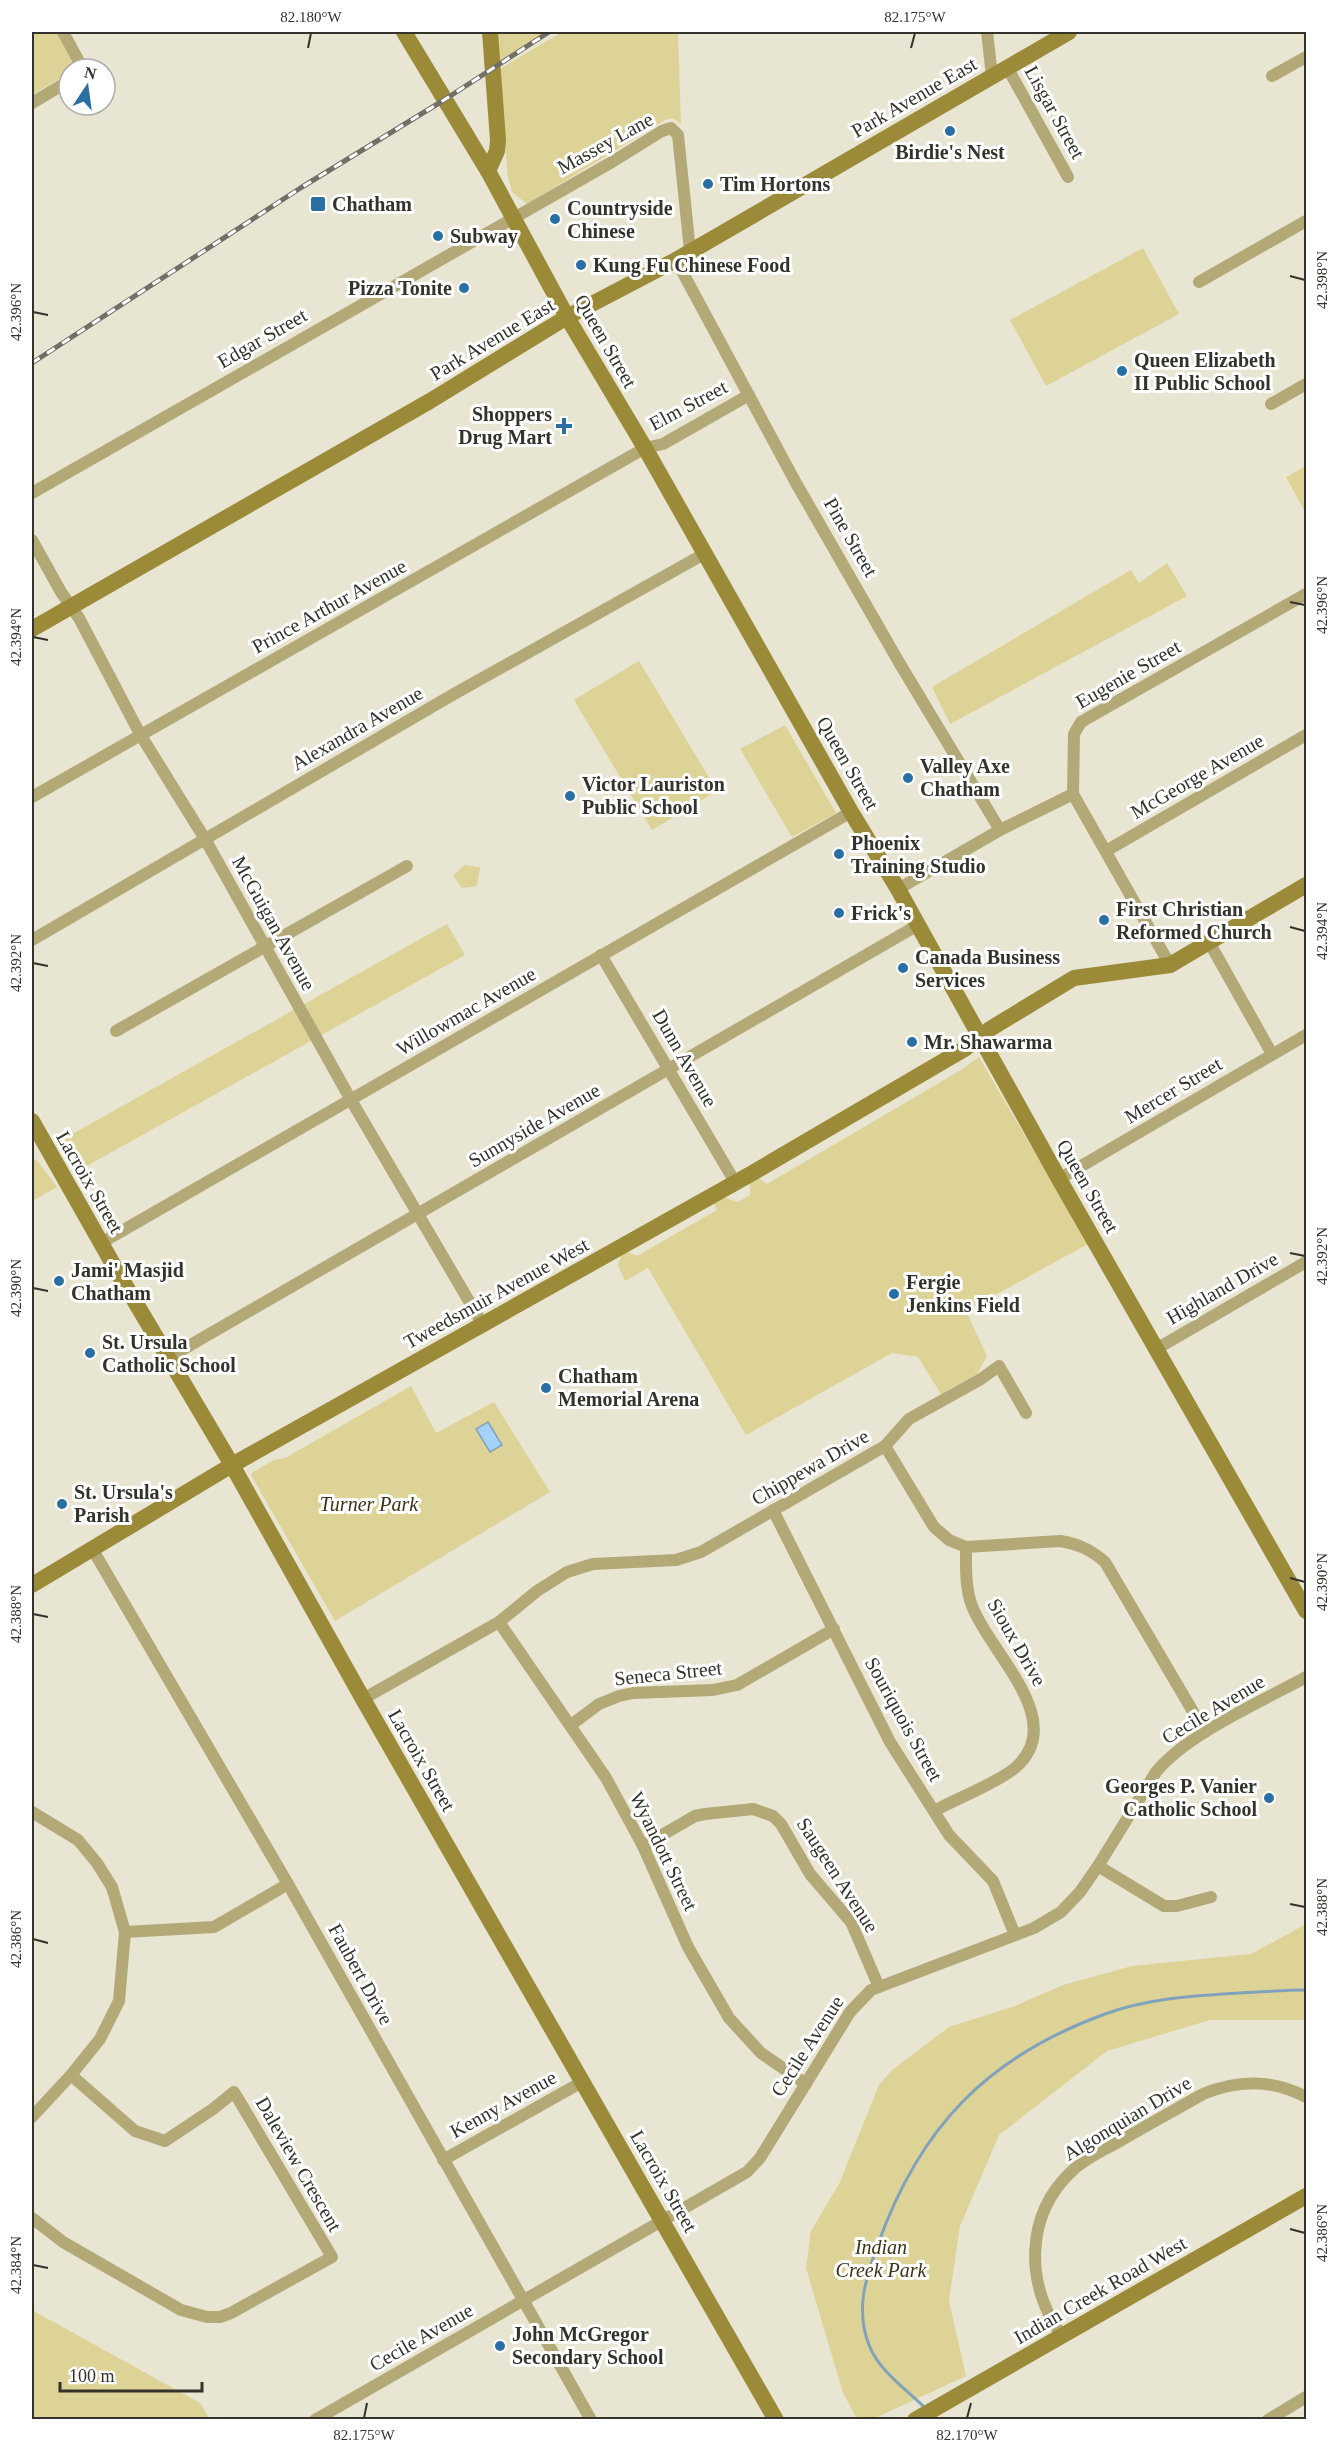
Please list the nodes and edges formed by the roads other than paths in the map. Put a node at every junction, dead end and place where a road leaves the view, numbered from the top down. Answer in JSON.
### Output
{"nodes":[{"id":1,"x":63,"y":32,"type":"edge"},
{"id":2,"x":405,"y":32,"type":"edge"},
{"id":3,"x":490,"y":32,"type":"edge"},
{"id":4,"x":987,"y":32,"type":"edge"},
{"id":5,"x":1069,"y":32,"type":"edge"},
{"id":6,"x":77,"y":57,"type":"edge"},
{"id":7,"x":1306,"y":57,"type":"edge"},
{"id":8,"x":1007,"y":67,"type":"junction"},
{"id":9,"x":992,"y":76,"type":"junction"},
{"id":10,"x":1272,"y":76,"type":"dead end"},
{"id":11,"x":57,"y":88,"type":"edge"},
{"id":12,"x":32,"y":103,"type":"edge"},
{"id":13,"x":488,"y":171,"type":"junction"},
{"id":14,"x":1068,"y":177,"type":"dead end"},
{"id":15,"x":512,"y":218,"type":"junction"},
{"id":16,"x":1306,"y":221,"type":"edge"},
{"id":17,"x":683,"y":255,"type":"junction"},
{"id":18,"x":1199,"y":282,"type":"dead end"},
{"id":19,"x":567,"y":317,"type":"junction"},
{"id":20,"x":1306,"y":384,"type":"edge"},
{"id":21,"x":749,"y":395,"type":"junction"},
{"id":22,"x":1271,"y":404,"type":"dead end"},
{"id":23,"x":645,"y":448,"type":"junction"},
{"id":24,"x":32,"y":493,"type":"edge"},
{"id":25,"x":32,"y":540,"type":"edge"},
{"id":26,"x":704,"y":554,"type":"junction"},
{"id":27,"x":1306,"y":594,"type":"edge"},
{"id":28,"x":71,"y":607,"type":"junction"},
{"id":29,"x":32,"y":629,"type":"edge"},
{"id":30,"x":141,"y":734,"type":"junction"},
{"id":31,"x":1306,"y":735,"type":"edge"},
{"id":32,"x":1073,"y":794,"type":"junction"},
{"id":33,"x":32,"y":797,"type":"edge"},
{"id":34,"x":851,"y":812,"type":"junction"},
{"id":35,"x":1000,"y":830,"type":"junction"},
{"id":36,"x":205,"y":839,"type":"junction"},
{"id":37,"x":1106,"y":851,"type":"junction"},
{"id":38,"x":408,"y":866,"type":"dead end"},
{"id":39,"x":1306,"y":885,"type":"edge"},
{"id":40,"x":898,"y":889,"type":"junction"},
{"id":41,"x":918,"y":926,"type":"junction"},
{"id":42,"x":32,"y":940,"type":"edge"},
{"id":43,"x":1209,"y":942,"type":"junction"},
{"id":44,"x":266,"y":947,"type":"junction"},
{"id":45,"x":601,"y":955,"type":"junction"},
{"id":46,"x":1170,"y":965,"type":"junction"},
{"id":47,"x":116,"y":1031,"type":"dead end"},
{"id":48,"x":1306,"y":1035,"type":"edge"},
{"id":49,"x":980,"y":1038,"type":"junction"},
{"id":50,"x":1272,"y":1054,"type":"junction"},
{"id":51,"x":670,"y":1070,"type":"junction"},
{"id":52,"x":351,"y":1100,"type":"junction"},
{"id":53,"x":32,"y":1121,"type":"edge"},
{"id":54,"x":1059,"y":1179,"type":"junction"},
{"id":55,"x":735,"y":1182,"type":"junction"},
{"id":56,"x":417,"y":1214,"type":"junction"},
{"id":57,"x":100,"y":1243,"type":"junction"},
{"id":58,"x":1306,"y":1262,"type":"edge"},
{"id":59,"x":483,"y":1325,"type":"junction"},
{"id":60,"x":1158,"y":1348,"type":"junction"},
{"id":61,"x":168,"y":1358,"type":"junction"},
{"id":62,"x":1026,"y":1413,"type":"dead end"},
{"id":63,"x":885,"y":1446,"type":"junction"},
{"id":64,"x":232,"y":1465,"type":"junction"},
{"id":65,"x":773,"y":1510,"type":"junction"},
{"id":66,"x":966,"y":1547,"type":"junction"},
{"id":67,"x":93,"y":1550,"type":"junction"},
{"id":68,"x":32,"y":1585,"type":"edge"},
{"id":69,"x":1306,"y":1611,"type":"edge"},
{"id":70,"x":499,"y":1622,"type":"junction"},
{"id":71,"x":834,"y":1629,"type":"junction"},
{"id":72,"x":1306,"y":1677,"type":"edge"},
{"id":73,"x":363,"y":1699,"type":"junction"},
{"id":74,"x":571,"y":1725,"type":"junction"},
{"id":75,"x":1205,"y":1732,"type":"junction"},
{"id":76,"x":934,"y":1811,"type":"junction"},
{"id":77,"x":32,"y":1812,"type":"edge"},
{"id":78,"x":643,"y":1846,"type":"junction"},
{"id":79,"x":1098,"y":1866,"type":"junction"},
{"id":80,"x":288,"y":1884,"type":"junction"},
{"id":81,"x":1211,"y":1897,"type":"dead end"},
{"id":82,"x":125,"y":1932,"type":"junction"},
{"id":83,"x":1015,"y":1935,"type":"junction"},
{"id":84,"x":879,"y":1987,"type":"junction"},
{"id":85,"x":71,"y":2075,"type":"junction"},
{"id":86,"x":582,"y":2082,"type":"junction"},
{"id":87,"x":806,"y":2084,"type":"junction"},
{"id":88,"x":1306,"y":2097,"type":"edge"},
{"id":89,"x":32,"y":2117,"type":"edge"},
{"id":90,"x":443,"y":2160,"type":"junction"},
{"id":91,"x":1306,"y":2196,"type":"edge"},
{"id":92,"x":32,"y":2218,"type":"edge"},
{"id":93,"x":662,"y":2221,"type":"junction"},
{"id":94,"x":524,"y":2301,"type":"junction"},
{"id":95,"x":1062,"y":2336,"type":"junction"},
{"id":96,"x":1306,"y":2397,"type":"edge"},
{"id":97,"x":315,"y":2420,"type":"edge"},
{"id":98,"x":591,"y":2420,"type":"edge"},
{"id":99,"x":776,"y":2420,"type":"edge"},
{"id":100,"x":915,"y":2420,"type":"edge"},
{"id":101,"x":1268,"y":2420,"type":"edge"}],
"edges":[{"from":1,"to":6,"type":"street"},
{"from":2,"to":13,"type":"street","name":"Queen Street"},
{"from":3,"to":13,"type":"street"},
{"from":4,"to":9,"type":"street"},
{"from":5,"to":8,"type":"street","name":"Park Avenue East"},
{"from":7,"to":10,"type":"street"},
{"from":8,"to":9,"type":"street","name":"Park Avenue East"},
{"from":8,"to":14,"type":"street","name":"Lisgar Street"},
{"from":9,"to":17,"type":"street","name":"Park Avenue East"},
{"from":11,"to":12,"type":"street"},
{"from":13,"to":15,"type":"street","name":"Queen Street"},
{"from":15,"to":17,"type":"street","name":"Massey Lane"},
{"from":15,"to":19,"type":"street","name":"Queen Street"},
{"from":15,"to":24,"type":"street","name":"Edgar Street"},
{"from":16,"to":18,"type":"street"},
{"from":17,"to":19,"type":"street","name":"Park Avenue East"},
{"from":17,"to":21,"type":"street","name":"Pine Street"},
{"from":19,"to":23,"type":"street","name":"Queen Street"},
{"from":19,"to":28,"type":"street","name":"Park Avenue East"},
{"from":20,"to":22,"type":"street"},
{"from":21,"to":23,"type":"street","name":"Elm Street"},
{"from":21,"to":35,"type":"street","name":"Pine Street"},
{"from":23,"to":26,"type":"street","name":"Queen Street"},
{"from":23,"to":30,"type":"street","name":"Prince Arthur Avenue"},
{"from":25,"to":28,"type":"street","name":"McGuigan Avenue"},
{"from":26,"to":34,"type":"street","name":"Queen Street"},
{"from":26,"to":36,"type":"street","name":"Alexandra Avenue"},
{"from":27,"to":32,"type":"street","name":"Eugenie Street"},
{"from":28,"to":29,"type":"street","name":"Park Avenue East"},
{"from":28,"to":30,"type":"street","name":"McGuigan Avenue"},
{"from":30,"to":33,"type":"street","name":"Prince Arthur Avenue"},
{"from":30,"to":36,"type":"street","name":"McGuigan Avenue"},
{"from":31,"to":37,"type":"street","name":"McGeorge Avenue"},
{"from":32,"to":35,"type":"street"},
{"from":32,"to":37,"type":"street"},
{"from":34,"to":40,"type":"street","name":"Queen Street"},
{"from":34,"to":45,"type":"street","name":"Willowmac Avenue"},
{"from":35,"to":40,"type":"street"},
{"from":36,"to":42,"type":"street","name":"Alexandra Avenue"},
{"from":36,"to":44,"type":"street","name":"McGuigan Avenue"},
{"from":37,"to":46,"type":"street"},
{"from":38,"to":44,"type":"street"},
{"from":39,"to":43,"type":"street"},
{"from":40,"to":41,"type":"street","name":"Queen Street"},
{"from":41,"to":49,"type":"street","name":"Queen Street"},
{"from":41,"to":51,"type":"street","name":"Sunnyside Avenue"},
{"from":43,"to":46,"type":"street"},
{"from":43,"to":50,"type":"street"},
{"from":44,"to":47,"type":"street"},
{"from":44,"to":52,"type":"street","name":"McGuigan Avenue"},
{"from":45,"to":51,"type":"street","name":"Dunn Avenue"},
{"from":45,"to":52,"type":"street","name":"Willowmac Avenue"},
{"from":46,"to":49,"type":"street","name":"Tweedsmuir Avenue West"},
{"from":48,"to":50,"type":"street","name":"Mercer Street"},
{"from":49,"to":54,"type":"street","name":"Queen Street"},
{"from":49,"to":55,"type":"street","name":"Tweedsmuir Avenue West"},
{"from":50,"to":54,"type":"street","name":"Mercer Street"},
{"from":51,"to":55,"type":"street","name":"Dunn Avenue"},
{"from":51,"to":56,"type":"street","name":"Sunnyside Avenue"},
{"from":52,"to":56,"type":"street","name":"McGuigan Avenue"},
{"from":52,"to":57,"type":"street","name":"Willowmac Avenue"},
{"from":53,"to":57,"type":"street","name":"Lacroix Street"},
{"from":54,"to":60,"type":"street","name":"Queen Street"},
{"from":55,"to":59,"type":"street","name":"Tweedsmuir Avenue West"},
{"from":56,"to":59,"type":"street","name":"McGuigan Avenue"},
{"from":56,"to":61,"type":"street","name":"Sunnyside Avenue"},
{"from":57,"to":61,"type":"street","name":"Lacroix Street"},
{"from":58,"to":60,"type":"street","name":"Highland Drive"},
{"from":59,"to":64,"type":"street","name":"Tweedsmuir Avenue West"},
{"from":60,"to":69,"type":"street","name":"Queen Street"},
{"from":61,"to":64,"type":"street","name":"Lacroix Street"},
{"from":62,"to":63,"type":"street"},
{"from":63,"to":65,"type":"street","name":"Chippewa Drive"},
{"from":63,"to":66,"type":"street","name":"Chippewa Drive"},
{"from":64,"to":67,"type":"street","name":"Tweedsmuir Avenue West"},
{"from":64,"to":73,"type":"street","name":"Lacroix Street"},
{"from":65,"to":70,"type":"street","name":"Chippewa Drive"},
{"from":65,"to":71,"type":"street","name":"Souriquois Street"},
{"from":66,"to":75,"type":"street"},
{"from":66,"to":76,"type":"street","name":"Sioux Drive"},
{"from":67,"to":68,"type":"street","name":"Tweedsmuir Avenue West"},
{"from":67,"to":80,"type":"street","name":"Faubert Drive"},
{"from":70,"to":73,"type":"street","name":"Chippewa Drive"},
{"from":70,"to":74,"type":"street","name":"Wyandott Street"},
{"from":71,"to":74,"type":"street","name":"Seneca Street"},
{"from":71,"to":76,"type":"street","name":"Souriquois Street"},
{"from":72,"to":75,"type":"street","name":"Cecile Avenue"},
{"from":73,"to":86,"type":"street","name":"Lacroix Street"},
{"from":74,"to":78,"type":"street","name":"Wyandott Street"},
{"from":75,"to":79,"type":"street","name":"Cecile Avenue"},
{"from":76,"to":83,"type":"street","name":"Souriquois Street"},
{"from":77,"to":82,"type":"street"},
{"from":78,"to":84,"type":"street","name":"Saugeen Avenue"},
{"from":78,"to":87,"type":"street","name":"Wyandott Street"},
{"from":79,"to":81,"type":"street"},
{"from":79,"to":83,"type":"street","name":"Cecile Avenue"},
{"from":80,"to":82,"type":"street"},
{"from":80,"to":90,"type":"street","name":"Faubert Drive"},
{"from":82,"to":85,"type":"street"},
{"from":83,"to":84,"type":"street","name":"Cecile Avenue"},
{"from":84,"to":87,"type":"street","name":"Cecile Avenue"},
{"from":85,"to":89,"type":"street"},
{"from":85,"to":92,"type":"street","name":"Daleview Crescent"},
{"from":86,"to":90,"type":"street","name":"Kenny Avenue"},
{"from":86,"to":93,"type":"street","name":"Lacroix Street"},
{"from":87,"to":93,"type":"street","name":"Cecile Avenue"},
{"from":88,"to":95,"type":"street","name":"Algonquian Drive"},
{"from":90,"to":94,"type":"street","name":"Faubert Drive"},
{"from":91,"to":95,"type":"street","name":"Indian Creek Road West"},
{"from":93,"to":94,"type":"street","name":"Cecile Avenue"},
{"from":93,"to":99,"type":"street","name":"Lacroix Street"},
{"from":94,"to":97,"type":"street","name":"Cecile Avenue"},
{"from":94,"to":98,"type":"street","name":"Faubert Drive"},
{"from":95,"to":100,"type":"street","name":"Indian Creek Road West"},
{"from":96,"to":101,"type":"street"}]}
